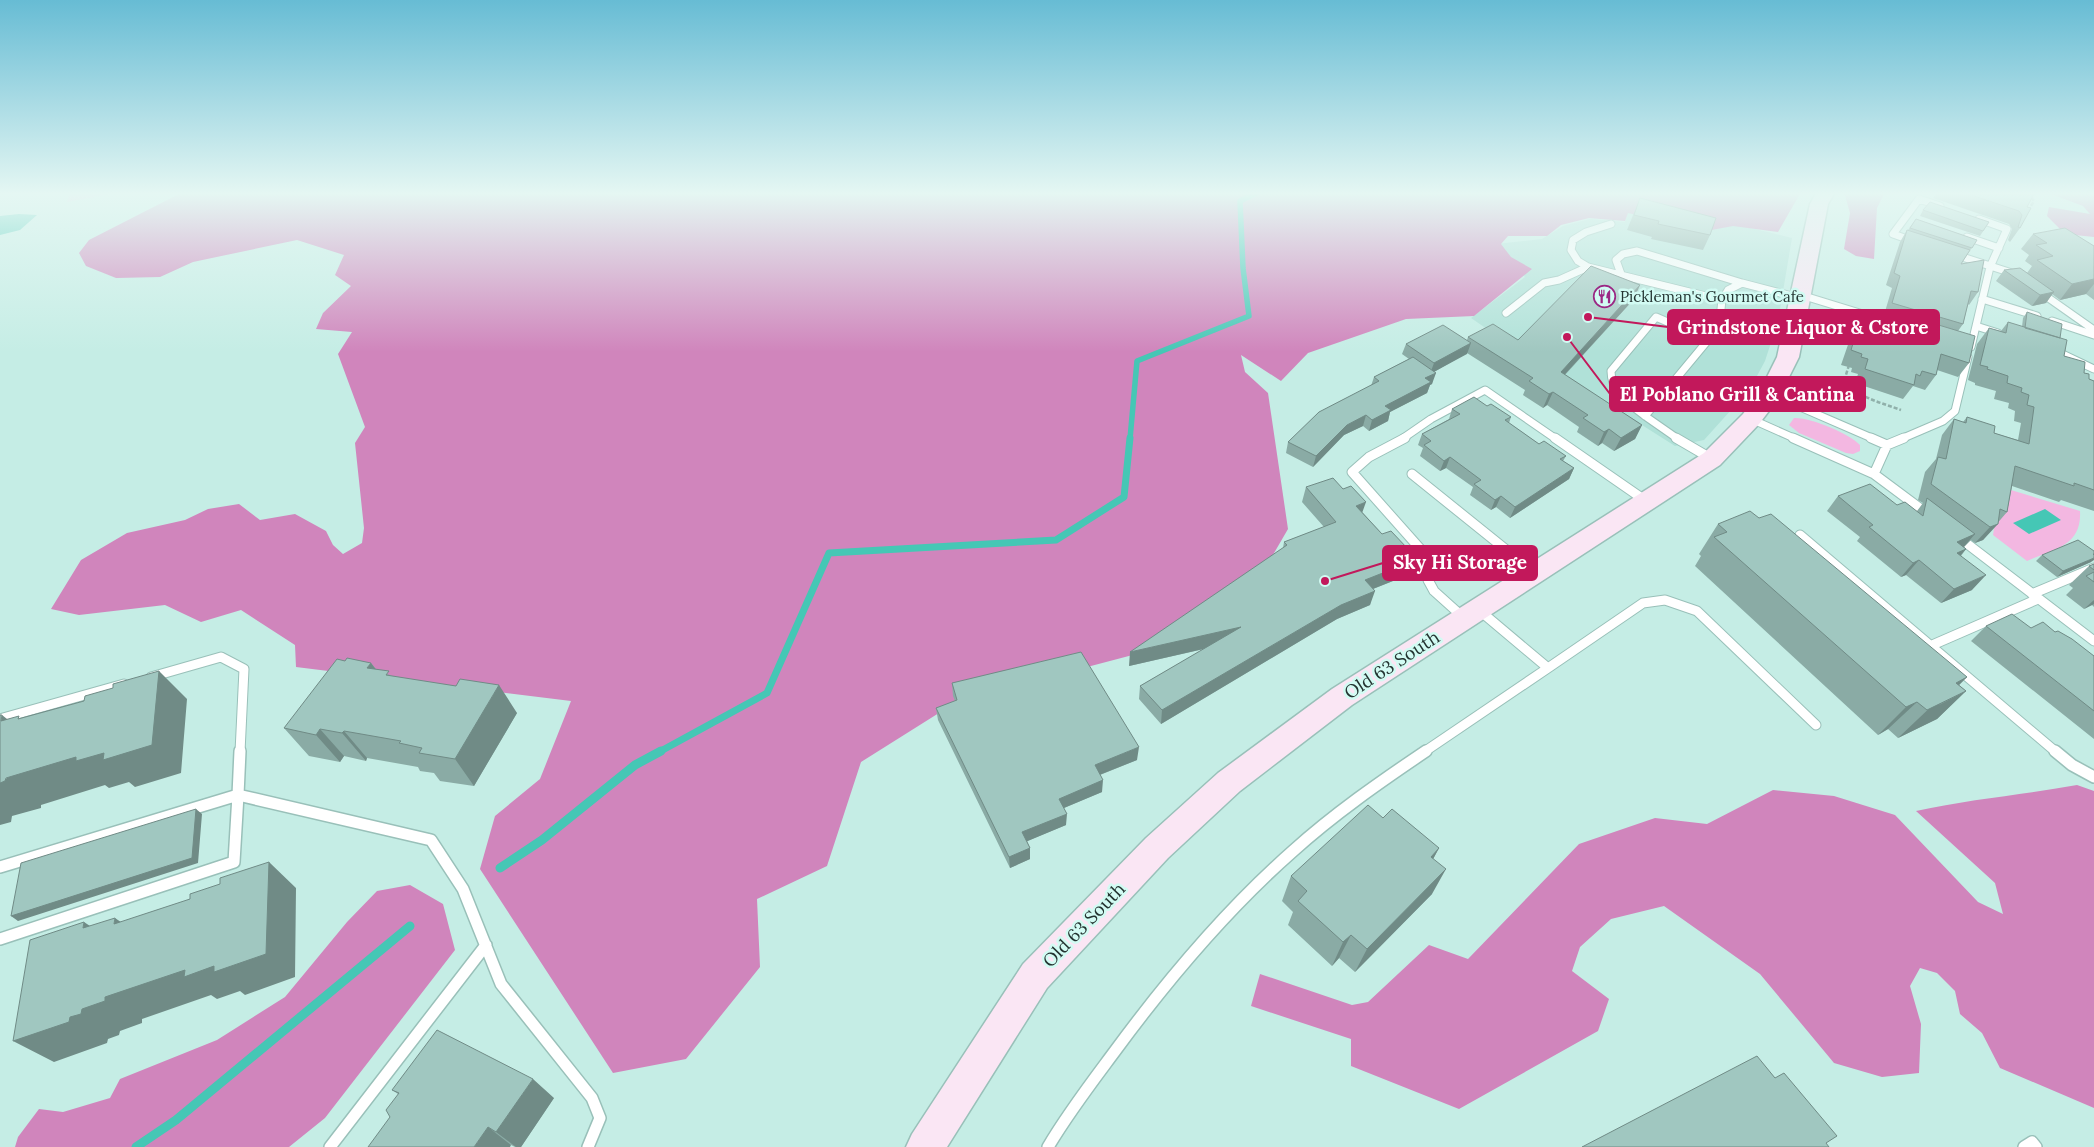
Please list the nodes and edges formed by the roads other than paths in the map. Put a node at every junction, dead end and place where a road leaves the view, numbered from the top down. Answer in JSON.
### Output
{"nodes":[{"id":1,"x":1572,"y":246,"type":"edge"},
{"id":2,"x":1811,"y":246,"type":"edge"},
{"id":3,"x":1992,"y":246,"type":"edge"},
{"id":4,"x":1999,"y":248,"type":"joint"},
{"id":5,"x":1946,"y":252,"type":"edge"},
{"id":6,"x":1588,"y":266,"type":"junction"},
{"id":7,"x":1990,"y":266,"type":"junction"},
{"id":8,"x":1621,"y":274,"type":"junction"},
{"id":9,"x":2022,"y":279,"type":"edge"},
{"id":10,"x":1742,"y":282,"type":"junction"},
{"id":11,"x":2030,"y":284,"type":"edge"},
{"id":12,"x":1800,"y":297,"type":"junction"},
{"id":13,"x":1982,"y":299,"type":"junction"},
{"id":14,"x":1722,"y":300,"type":"junction"},
{"id":15,"x":1506,"y":314,"type":"dead end"},
{"id":16,"x":1896,"y":324,"type":"edge"},
{"id":17,"x":1976,"y":326,"type":"junction"},
{"id":18,"x":2094,"y":330,"type":"edge"},
{"id":19,"x":2003,"y":334,"type":"edge"},
{"id":20,"x":2094,"y":336,"type":"edge"},
{"id":21,"x":1709,"y":340,"type":"junction"},
{"id":22,"x":1962,"y":344,"type":"edge"},
{"id":23,"x":1971,"y":347,"type":"junction"},
{"id":24,"x":2050,"y":349,"type":"edge"},
{"id":25,"x":2094,"y":369,"type":"edge"},
{"id":26,"x":1770,"y":394,"type":"junction"},
{"id":27,"x":1645,"y":416,"type":"junction"},
{"id":28,"x":1751,"y":419,"type":"junction"},
{"id":29,"x":1887,"y":446,"type":"junction"},
{"id":30,"x":1712,"y":459,"type":"junction"},
{"id":31,"x":1412,"y":474,"type":"dead end"},
{"id":32,"x":1874,"y":474,"type":"junction"},
{"id":33,"x":1648,"y":502,"type":"junction"},
{"id":34,"x":1937,"y":521,"type":"edge"},
{"id":35,"x":1953,"y":533,"type":"edge"},
{"id":36,"x":1800,"y":535,"type":"edge"},
{"id":37,"x":2094,"y":568,"type":"edge"},
{"id":38,"x":1535,"y":574,"type":"junction"},
{"id":39,"x":2035,"y":596,"type":"junction"},
{"id":40,"x":1472,"y":614,"type":"junction"},
{"id":41,"x":2094,"y":641,"type":"edge"},
{"id":42,"x":1930,"y":646,"type":"junction"},
{"id":43,"x":1548,"y":668,"type":"junction"},
{"id":44,"x":3,"y":718,"type":"edge"},
{"id":45,"x":1816,"y":725,"type":"dead end"},
{"id":46,"x":2094,"y":777,"type":"edge"},
{"id":47,"x":238,"y":795,"type":"junction"},
{"id":48,"x":0,"y":867,"type":"edge"},
{"id":49,"x":0,"y":939,"type":"edge"},
{"id":50,"x":486,"y":945,"type":"junction"},
{"id":51,"x":330,"y":1147,"type":"edge"},
{"id":52,"x":588,"y":1147,"type":"edge"},
{"id":53,"x":925,"y":1147,"type":"edge"},
{"id":54,"x":1048,"y":1147,"type":"edge"},
{"id":55,"x":2024,"y":1147,"type":"edge"},
{"id":56,"x":2036,"y":1147,"type":"edge"}],
"edges":[{"from":1,"to":6,"type":"lane"},
{"from":2,"to":12,"type":"main road","name":"Old 63 South"},
{"from":3,"to":4,"type":"lane"},
{"from":4,"to":7,"type":"lane"},
{"from":5,"to":7,"type":"lane"},
{"from":6,"to":8,"type":"lane"},
{"from":6,"to":15,"type":"lane"},
{"from":7,"to":9,"type":"lane"},
{"from":7,"to":13,"type":"lane"},
{"from":8,"to":10,"type":"lane"},
{"from":8,"to":14,"type":"lane"},
{"from":10,"to":12,"type":"lane"},
{"from":10,"to":14,"type":"lane"},
{"from":11,"to":18,"type":"lane"},
{"from":12,"to":16,"type":"lane"},
{"from":12,"to":26,"type":"main road","name":"Old 63 South"},
{"from":13,"to":17,"type":"lane"},
{"from":13,"to":20,"type":"lane"},
{"from":14,"to":21,"type":"lane"},
{"from":17,"to":19,"type":"lane"},
{"from":17,"to":23,"type":"lane"},
{"from":21,"to":27,"type":"lane"},
{"from":21,"to":27,"type":"lane"},
{"from":22,"to":23,"type":"lane"},
{"from":23,"to":29,"type":"lane"},
{"from":24,"to":25,"type":"lane"},
{"from":26,"to":28,"type":"main road","name":"Old 63 South"},
{"from":26,"to":29,"type":"lane"},
{"from":27,"to":30,"type":"lane"},
{"from":28,"to":30,"type":"main road","name":"Old 63 South"},
{"from":28,"to":32,"type":"lane"},
{"from":29,"to":32,"type":"lane"},
{"from":30,"to":33,"type":"main road","name":"Old 63 South"},
{"from":31,"to":38,"type":"lane"},
{"from":32,"to":34,"type":"lane"},
{"from":33,"to":38,"type":"main road","name":"Old 63 South"},
{"from":33,"to":40,"type":"lane"},
{"from":35,"to":39,"type":"lane"},
{"from":36,"to":42,"type":"lane"},
{"from":37,"to":39,"type":"lane"},
{"from":38,"to":40,"type":"main road","name":"Old 63 South"},
{"from":39,"to":41,"type":"lane"},
{"from":39,"to":42,"type":"lane"},
{"from":40,"to":43,"type":"lane"},
{"from":40,"to":53,"type":"main road","name":"Old 63 South"},
{"from":42,"to":46,"type":"lane"},
{"from":43,"to":45,"type":"lane"},
{"from":43,"to":54,"type":"lane"},
{"from":44,"to":47,"type":"lane"},
{"from":47,"to":48,"type":"lane"},
{"from":47,"to":49,"type":"lane"},
{"from":47,"to":50,"type":"lane"},
{"from":50,"to":51,"type":"lane"},
{"from":50,"to":52,"type":"lane"},
{"from":55,"to":56,"type":"lane"}]}
